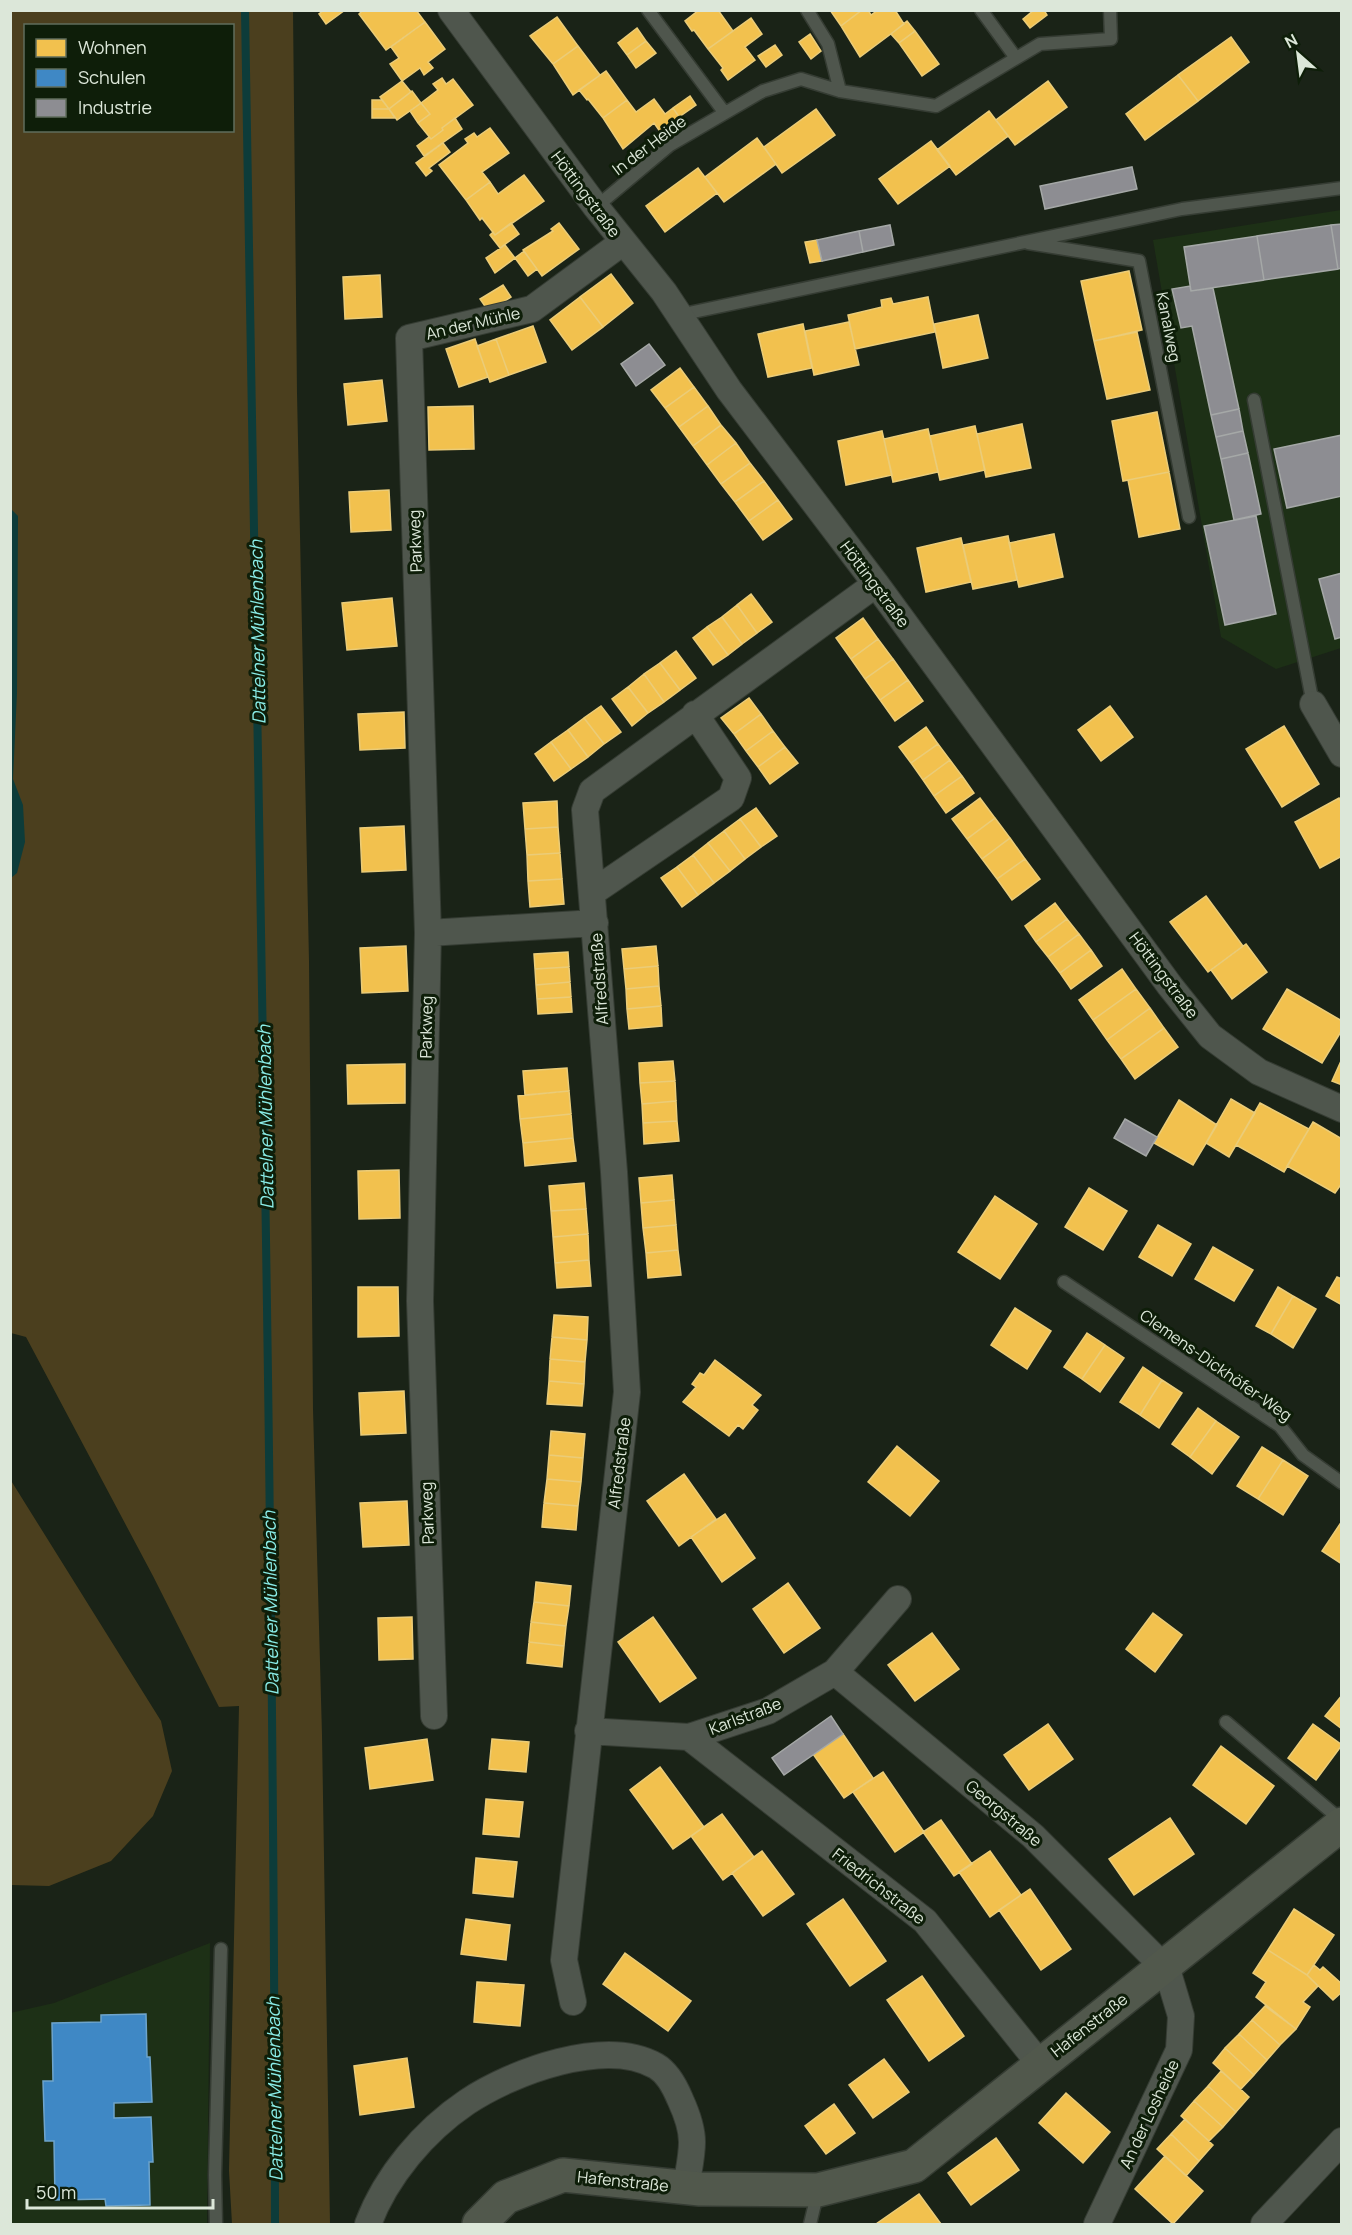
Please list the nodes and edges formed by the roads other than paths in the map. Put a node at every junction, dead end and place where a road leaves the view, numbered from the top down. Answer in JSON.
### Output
{"nodes":[{"id":1,"x":451,"y":10,"type":"edge"},
{"id":2,"x":648,"y":10,"type":"edge"},
{"id":3,"x":807,"y":10,"type":"edge"},
{"id":4,"x":981,"y":10,"type":"edge"},
{"id":5,"x":1110,"y":10,"type":"edge"},
{"id":6,"x":1016,"y":58,"type":"junction"},
{"id":7,"x":840,"y":91,"type":"junction"},
{"id":8,"x":724,"y":112,"type":"junction"},
{"id":9,"x":1341,"y":188,"type":"edge"},
{"id":10,"x":596,"y":207,"type":"junction"},
{"id":11,"x":623,"y":242,"type":"junction"},
{"id":12,"x":1021,"y":242,"type":"junction"},
{"id":13,"x":679,"y":315,"type":"junction"},
{"id":14,"x":409,"y":338,"type":"joint"},
{"id":15,"x":1254,"y":400,"type":"dead end"},
{"id":16,"x":1189,"y":517,"type":"dead end"},
{"id":17,"x":876,"y":584,"type":"junction"},
{"id":18,"x":1313,"y":705,"type":"joint"},
{"id":19,"x":695,"y":714,"type":"junction"},
{"id":20,"x":1341,"y":754,"type":"edge"},
{"id":21,"x":593,"y":892,"type":"junction"},
{"id":22,"x":595,"y":923,"type":"junction"},
{"id":23,"x":428,"y":933,"type":"junction"},
{"id":24,"x":1341,"y":1109,"type":"edge"},
{"id":25,"x":1064,"y":1282,"type":"dead end"},
{"id":26,"x":1341,"y":1483,"type":"edge"},
{"id":27,"x":897,"y":1599,"type":"dead end"},
{"id":28,"x":835,"y":1672,"type":"junction"},
{"id":29,"x":434,"y":1716,"type":"dead end"},
{"id":30,"x":1226,"y":1722,"type":"dead end"},
{"id":31,"x":588,"y":1731,"type":"junction"},
{"id":32,"x":689,"y":1737,"type":"junction"},
{"id":33,"x":1341,"y":1822,"type":"edge"},
{"id":34,"x":221,"y":1949,"type":"dead end"},
{"id":35,"x":1163,"y":1966,"type":"junction"},
{"id":36,"x":573,"y":2002,"type":"dead end"},
{"id":37,"x":1040,"y":2064,"type":"junction"},
{"id":38,"x":1341,"y":2141,"type":"edge"},
{"id":39,"x":686,"y":2188,"type":"junction"},
{"id":40,"x":818,"y":2190,"type":"junction"},
{"id":41,"x":216,"y":2224,"type":"edge"},
{"id":42,"x":368,"y":2224,"type":"edge"},
{"id":43,"x":479,"y":2224,"type":"edge"},
{"id":44,"x":810,"y":2224,"type":"edge"},
{"id":45,"x":1097,"y":2224,"type":"edge"},
{"id":46,"x":1264,"y":2224,"type":"edge"}],
"edges":[{"from":1,"to":10,"type":"street","name":"Höttingstraße"},
{"from":2,"to":8,"type":"lane"},
{"from":3,"to":7,"type":"lane"},
{"from":4,"to":6,"type":"lane"},
{"from":5,"to":6,"type":"lane","name":"In der Heide"},
{"from":6,"to":7,"type":"lane","name":"In der Heide"},
{"from":7,"to":8,"type":"lane","name":"In der Heide"},
{"from":8,"to":10,"type":"lane","name":"In der Heide"},
{"from":9,"to":12,"type":"lane","name":"Kanalweg"},
{"from":10,"to":11,"type":"street","name":"Höttingstraße"},
{"from":11,"to":13,"type":"street","name":"Höttingstraße"},
{"from":11,"to":14,"type":"street","name":"An der Mühle"},
{"from":12,"to":13,"type":"lane","name":"Kanalweg"},
{"from":12,"to":16,"type":"lane","name":"Kanalweg"},
{"from":13,"to":17,"type":"street","name":"Höttingstraße"},
{"from":14,"to":23,"type":"street","name":"Parkweg"},
{"from":15,"to":18,"type":"lane"},
{"from":17,"to":19,"type":"street","name":"Alfredstraße"},
{"from":17,"to":24,"type":"street","name":"Höttingstraße"},
{"from":18,"to":20,"type":"street"},
{"from":19,"to":21,"type":"street","name":"Alfredstraße"},
{"from":19,"to":21,"type":"street"},
{"from":21,"to":22,"type":"street","name":"Alfredstraße"},
{"from":22,"to":23,"type":"street","name":"Alfredstraße"},
{"from":22,"to":31,"type":"street","name":"Alfredstraße"},
{"from":23,"to":29,"type":"street","name":"Parkweg"},
{"from":25,"to":26,"type":"lane","name":"Clemens-Dickhöfer-Weg"},
{"from":27,"to":28,"type":"street","name":"Karlstraße"},
{"from":28,"to":32,"type":"street","name":"Karlstraße"},
{"from":28,"to":35,"type":"street","name":"Georgstraße"},
{"from":30,"to":33,"type":"lane"},
{"from":31,"to":32,"type":"street","name":"Karlstraße"},
{"from":31,"to":36,"type":"street","name":"Alfredstraße"},
{"from":32,"to":37,"type":"street","name":"Friedrichstraße"},
{"from":33,"to":35,"type":"street","name":"Hafenstraße"},
{"from":34,"to":41,"type":"lane"},
{"from":35,"to":37,"type":"street","name":"Hafenstraße"},
{"from":35,"to":45,"type":"street","name":"An der Losheide"},
{"from":37,"to":40,"type":"street","name":"Hafenstraße"},
{"from":38,"to":46,"type":"street"},
{"from":39,"to":40,"type":"street","name":"Hafenstraße"},
{"from":39,"to":42,"type":"street"},
{"from":39,"to":43,"type":"street","name":"Hafenstraße"},
{"from":40,"to":44,"type":"lane"}]}
